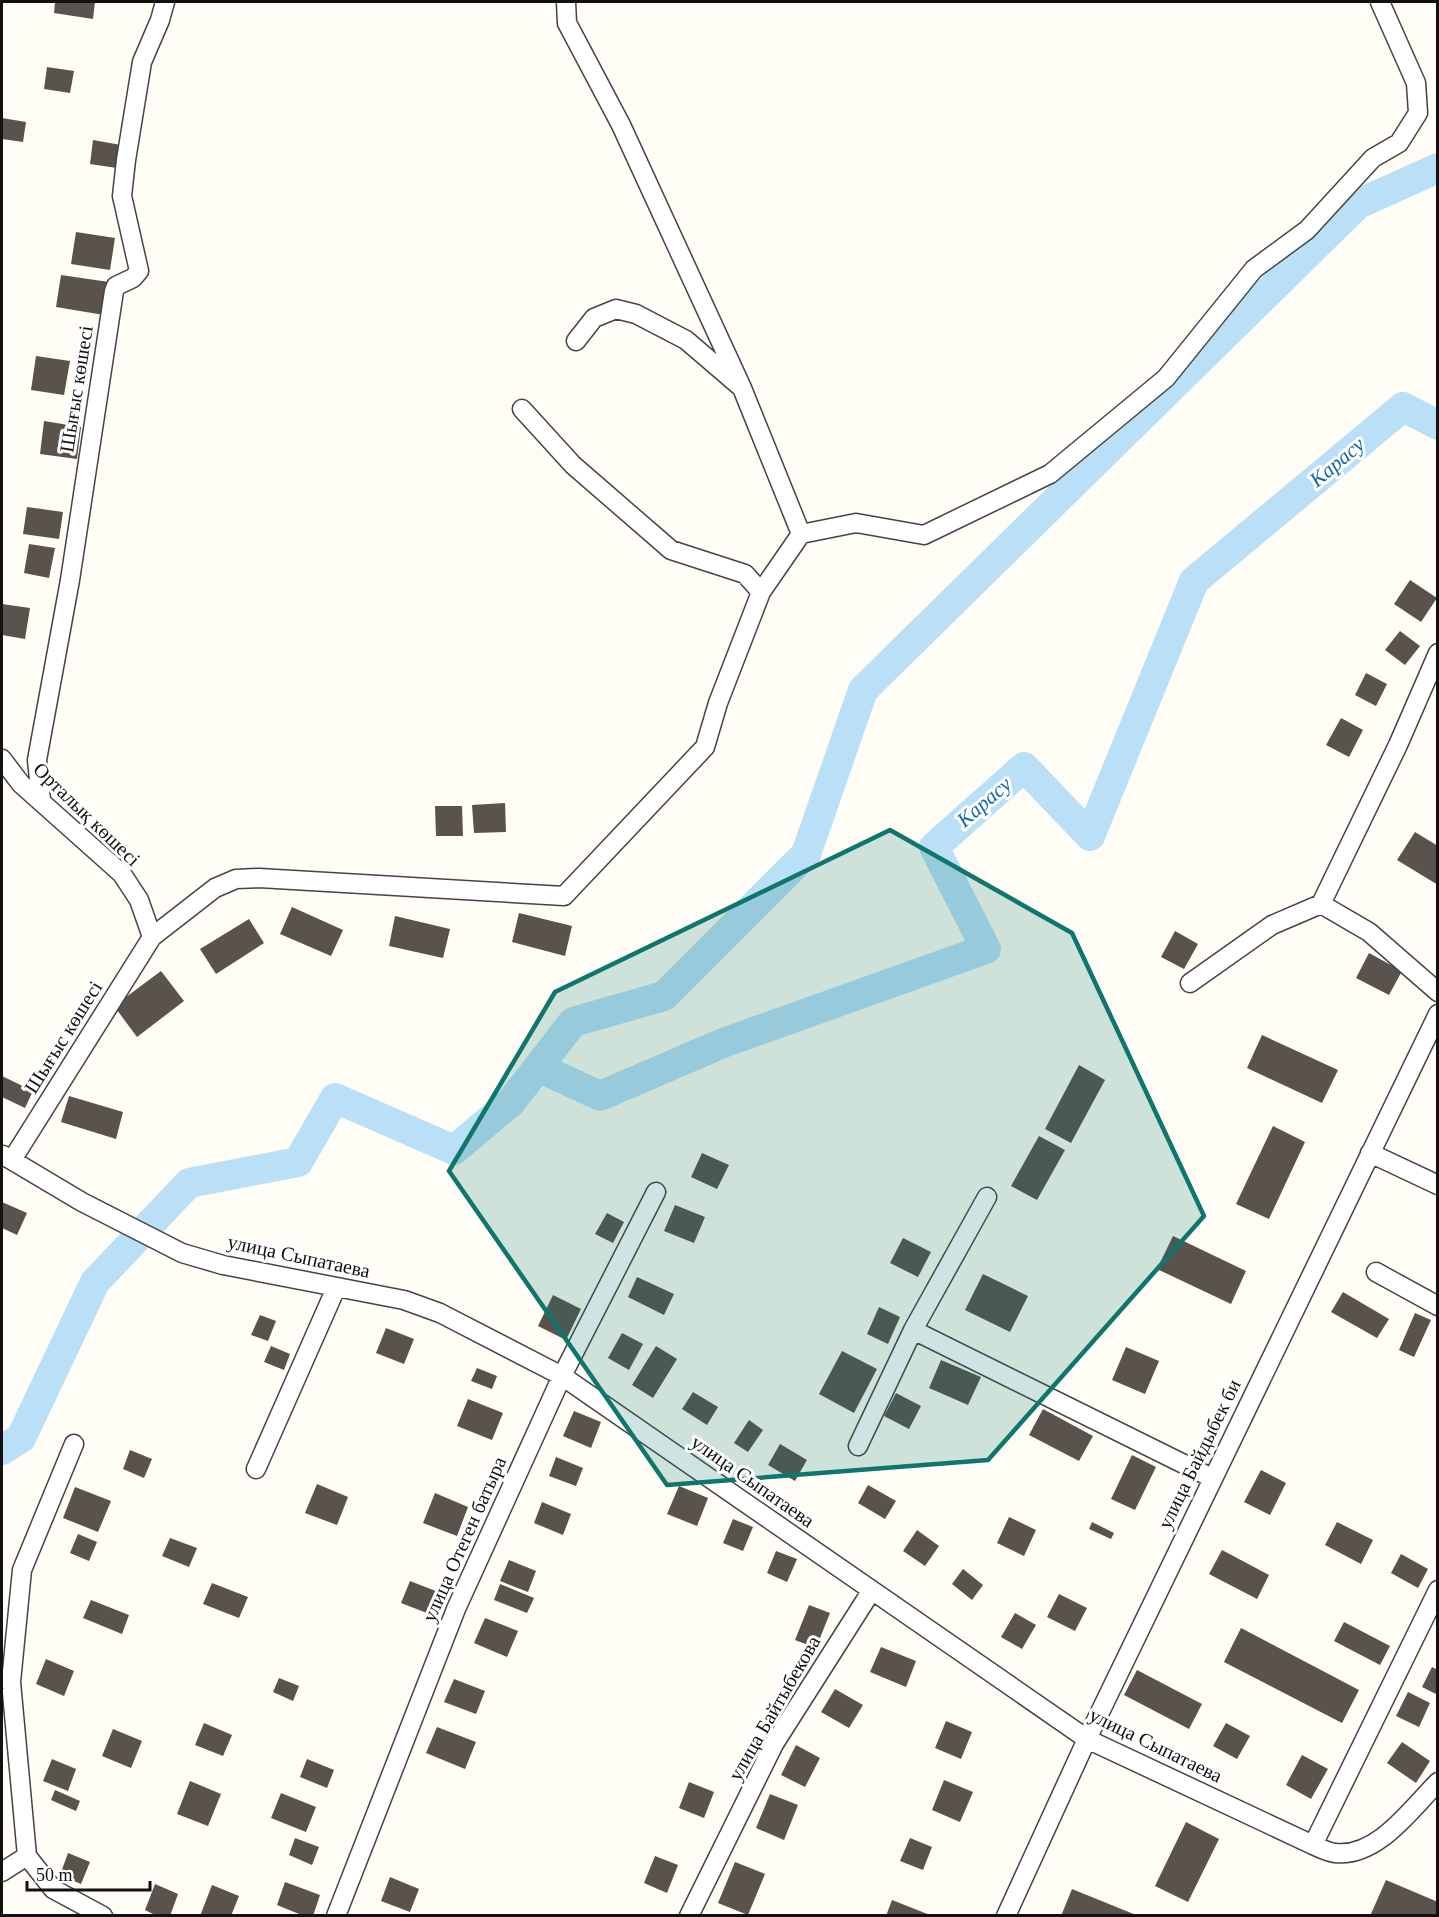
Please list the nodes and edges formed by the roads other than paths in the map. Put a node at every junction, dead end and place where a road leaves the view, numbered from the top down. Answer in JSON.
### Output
{"nodes":[{"id":1,"x":165,"y":2,"type":"edge"},
{"id":2,"x":566,"y":2,"type":"edge"},
{"id":3,"x":1380,"y":2,"type":"edge"},
{"id":4,"x":576,"y":341,"type":"dead end"},
{"id":5,"x":742,"y":388,"type":"junction"},
{"id":6,"x":522,"y":409,"type":"dead end"},
{"id":7,"x":801,"y":534,"type":"junction"},
{"id":8,"x":762,"y":592,"type":"junction"},
{"id":9,"x":1437,"y":653,"type":"edge"},
{"id":10,"x":2,"y":759,"type":"edge"},
{"id":11,"x":41,"y":800,"type":"junction"},
{"id":12,"x":1320,"y":904,"type":"junction"},
{"id":13,"x":152,"y":937,"type":"junction"},
{"id":14,"x":1190,"y":983,"type":"dead end"},
{"id":15,"x":1437,"y":992,"type":"edge"},
{"id":16,"x":1437,"y":1014,"type":"edge"},
{"id":17,"x":1370,"y":1153,"type":"junction"},
{"id":18,"x":7,"y":1158,"type":"edge"},
{"id":19,"x":1437,"y":1185,"type":"edge"},
{"id":20,"x":656,"y":1192,"type":"dead end"},
{"id":21,"x":987,"y":1197,"type":"dead end"},
{"id":22,"x":1376,"y":1272,"type":"dead end"},
{"id":23,"x":336,"y":1288,"type":"junction"},
{"id":24,"x":1437,"y":1306,"type":"edge"},
{"id":25,"x":914,"y":1330,"type":"junction"},
{"id":26,"x":562,"y":1376,"type":"junction"},
{"id":27,"x":74,"y":1444,"type":"dead end"},
{"id":28,"x":858,"y":1446,"type":"dead end"},
{"id":29,"x":256,"y":1469,"type":"dead end"},
{"id":30,"x":1212,"y":1478,"type":"junction"},
{"id":31,"x":872,"y":1590,"type":"junction"},
{"id":32,"x":1437,"y":1590,"type":"edge"},
{"id":33,"x":6,"y":1680,"type":"edge"},
{"id":34,"x":1087,"y":1739,"type":"junction"},
{"id":35,"x":1437,"y":1782,"type":"edge"},
{"id":36,"x":1313,"y":1845,"type":"junction"},
{"id":37,"x":27,"y":1856,"type":"junction"},
{"id":38,"x":2,"y":1872,"type":"edge"},
{"id":39,"x":103,"y":1916,"type":"edge"},
{"id":40,"x":336,"y":1916,"type":"edge"},
{"id":41,"x":689,"y":1916,"type":"edge"},
{"id":42,"x":1006,"y":1916,"type":"edge"}],
"edges":[{"from":1,"to":11,"type":"street","name":"Шығыс көшесі"},
{"from":2,"to":5,"type":"street"},
{"from":3,"to":7,"type":"street"},
{"from":4,"to":5,"type":"street"},
{"from":5,"to":7,"type":"street"},
{"from":6,"to":8,"type":"street"},
{"from":7,"to":8,"type":"street"},
{"from":8,"to":13,"type":"street"},
{"from":9,"to":12,"type":"street"},
{"from":10,"to":11,"type":"street","name":"Орталық көшесі"},
{"from":11,"to":13,"type":"street","name":"Орталық көшесі"},
{"from":12,"to":14,"type":"street"},
{"from":12,"to":15,"type":"street"},
{"from":13,"to":18,"type":"street","name":"Шығыс көшесі"},
{"from":16,"to":17,"type":"street","name":"улица Байдыбек би"},
{"from":17,"to":19,"type":"street"},
{"from":17,"to":30,"type":"street","name":"улица Байдыбек би"},
{"from":18,"to":23,"type":"street","name":"улица Сыпатаева"},
{"from":20,"to":26,"type":"street","name":"улица Отеген батыра"},
{"from":21,"to":25,"type":"street"},
{"from":22,"to":24,"type":"street"},
{"from":23,"to":26,"type":"street","name":"улица Сыпатаева"},
{"from":23,"to":29,"type":"street"},
{"from":25,"to":28,"type":"street"},
{"from":25,"to":30,"type":"street"},
{"from":26,"to":31,"type":"street","name":"улица Сыпатаева"},
{"from":26,"to":40,"type":"street","name":"улица Отеген батыра"},
{"from":27,"to":33,"type":"street"},
{"from":30,"to":34,"type":"street","name":"улица Байдыбек би"},
{"from":31,"to":34,"type":"street","name":"улица Сыпатаева"},
{"from":31,"to":41,"type":"street","name":"улица Байтыбекова"},
{"from":32,"to":36,"type":"street"},
{"from":33,"to":37,"type":"street"},
{"from":34,"to":36,"type":"street","name":"улица Сыпатаева"},
{"from":34,"to":42,"type":"street","name":"улица Байдыбек би"},
{"from":35,"to":36,"type":"street","name":"улица Сыпатаева"},
{"from":37,"to":38,"type":"street"},
{"from":37,"to":39,"type":"street"}]}
